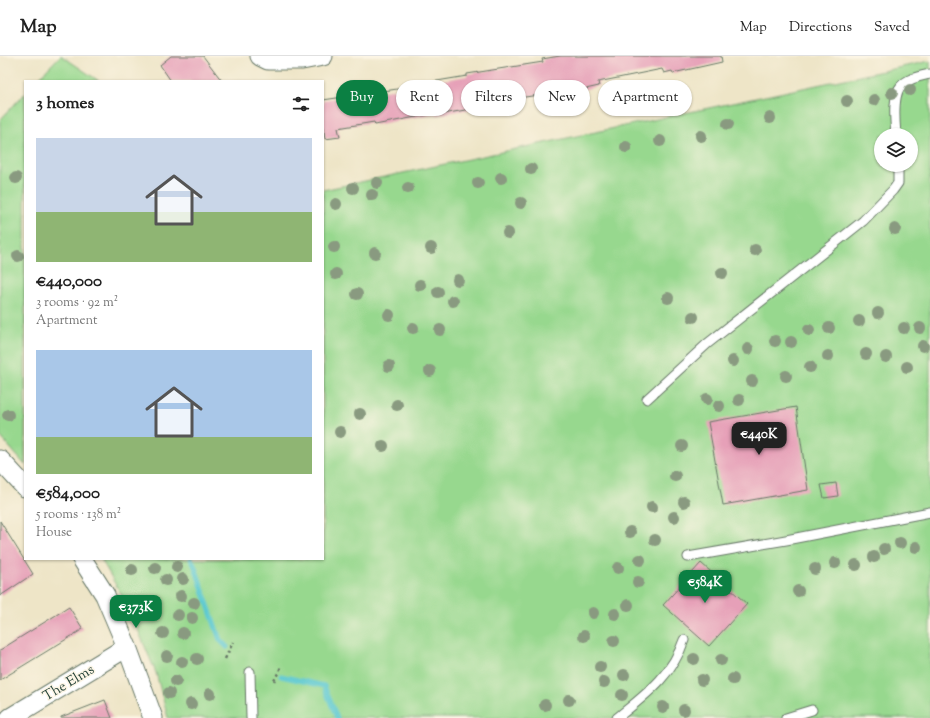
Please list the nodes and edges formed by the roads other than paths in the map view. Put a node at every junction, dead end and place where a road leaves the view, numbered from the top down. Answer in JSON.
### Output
{"nodes":[{"id":1,"x":260,"y":56,"type":"edge"},
{"id":2,"x":323,"y":56,"type":"edge"},
{"id":3,"x":930,"y":74,"type":"edge"},
{"id":4,"x":896,"y":128,"type":"edge"},
{"id":5,"x":898,"y":172,"type":"edge"},
{"id":6,"x":647,"y":399,"type":"dead end"},
{"id":7,"x":0,"y":460,"type":"edge"},
{"id":8,"x":24,"y":486,"type":"edge"},
{"id":9,"x":930,"y":512,"type":"edge"},
{"id":10,"x":688,"y":557,"type":"dead end"},
{"id":11,"x":83,"y":560,"type":"edge"},
{"id":12,"x":684,"y":640,"type":"dead end"},
{"id":13,"x":127,"y":647,"type":"junction"},
{"id":14,"x":250,"y":672,"type":"dead end"},
{"id":15,"x":812,"y":710,"type":"dead end"},
{"id":16,"x":10,"y":718,"type":"edge"},
{"id":17,"x":153,"y":718,"type":"edge"},
{"id":18,"x":251,"y":718,"type":"edge"},
{"id":19,"x":617,"y":718,"type":"edge"},
{"id":20,"x":786,"y":718,"type":"edge"}],
"edges":[{"from":1,"to":2,"type":"street"},
{"from":3,"to":4,"type":"lane"},
{"from":5,"to":6,"type":"lane"},
{"from":7,"to":8,"type":"street"},
{"from":9,"to":10,"type":"lane"},
{"from":11,"to":13,"type":"street"},
{"from":12,"to":19,"type":"lane"},
{"from":13,"to":16,"type":"street","name":"The Elms"},
{"from":13,"to":17,"type":"street"},
{"from":14,"to":18,"type":"lane"},
{"from":15,"to":20,"type":"lane"}]}
